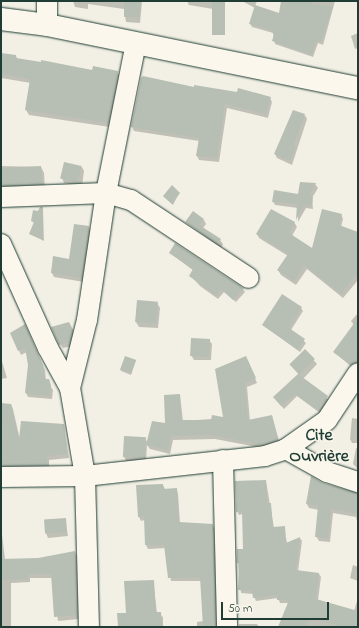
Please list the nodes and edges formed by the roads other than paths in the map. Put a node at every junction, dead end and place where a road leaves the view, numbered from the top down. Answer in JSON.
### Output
{"nodes":[{"id":1,"x":47,"y":1,"type":"edge"},
{"id":2,"x":1,"y":19,"type":"edge"},
{"id":3,"x":47,"y":25,"type":"junction"},
{"id":4,"x":136,"y":43,"type":"junction"},
{"id":5,"x":358,"y":88,"type":"edge"},
{"id":6,"x":106,"y":194,"type":"junction"},
{"id":7,"x":1,"y":197,"type":"edge"},
{"id":8,"x":1,"y":244,"type":"edge"},
{"id":9,"x":249,"y":278,"type":"dead end"},
{"id":10,"x":358,"y":373,"type":"edge"},
{"id":11,"x":70,"y":388,"type":"junction"},
{"id":12,"x":286,"y":449,"type":"junction"},
{"id":13,"x":223,"y":460,"type":"junction"},
{"id":14,"x":85,"y":476,"type":"junction"},
{"id":15,"x":1,"y":477,"type":"edge"},
{"id":16,"x":358,"y":482,"type":"edge"},
{"id":17,"x":89,"y":627,"type":"edge"},
{"id":18,"x":227,"y":627,"type":"edge"}],
"edges":[{"from":1,"to":3,"type":"street"},
{"from":2,"to":3,"type":"main road"},
{"from":3,"to":4,"type":"main road"},
{"from":4,"to":5,"type":"main road"},
{"from":4,"to":6,"type":"street"},
{"from":6,"to":7,"type":"street"},
{"from":6,"to":9,"type":"street"},
{"from":6,"to":11,"type":"street"},
{"from":8,"to":11,"type":"street"},
{"from":10,"to":12,"type":"street"},
{"from":11,"to":14,"type":"street"},
{"from":12,"to":13,"type":"street"},
{"from":12,"to":16,"type":"street"},
{"from":13,"to":14,"type":"street"},
{"from":13,"to":18,"type":"street"},
{"from":14,"to":15,"type":"street"},
{"from":14,"to":17,"type":"street"}]}
